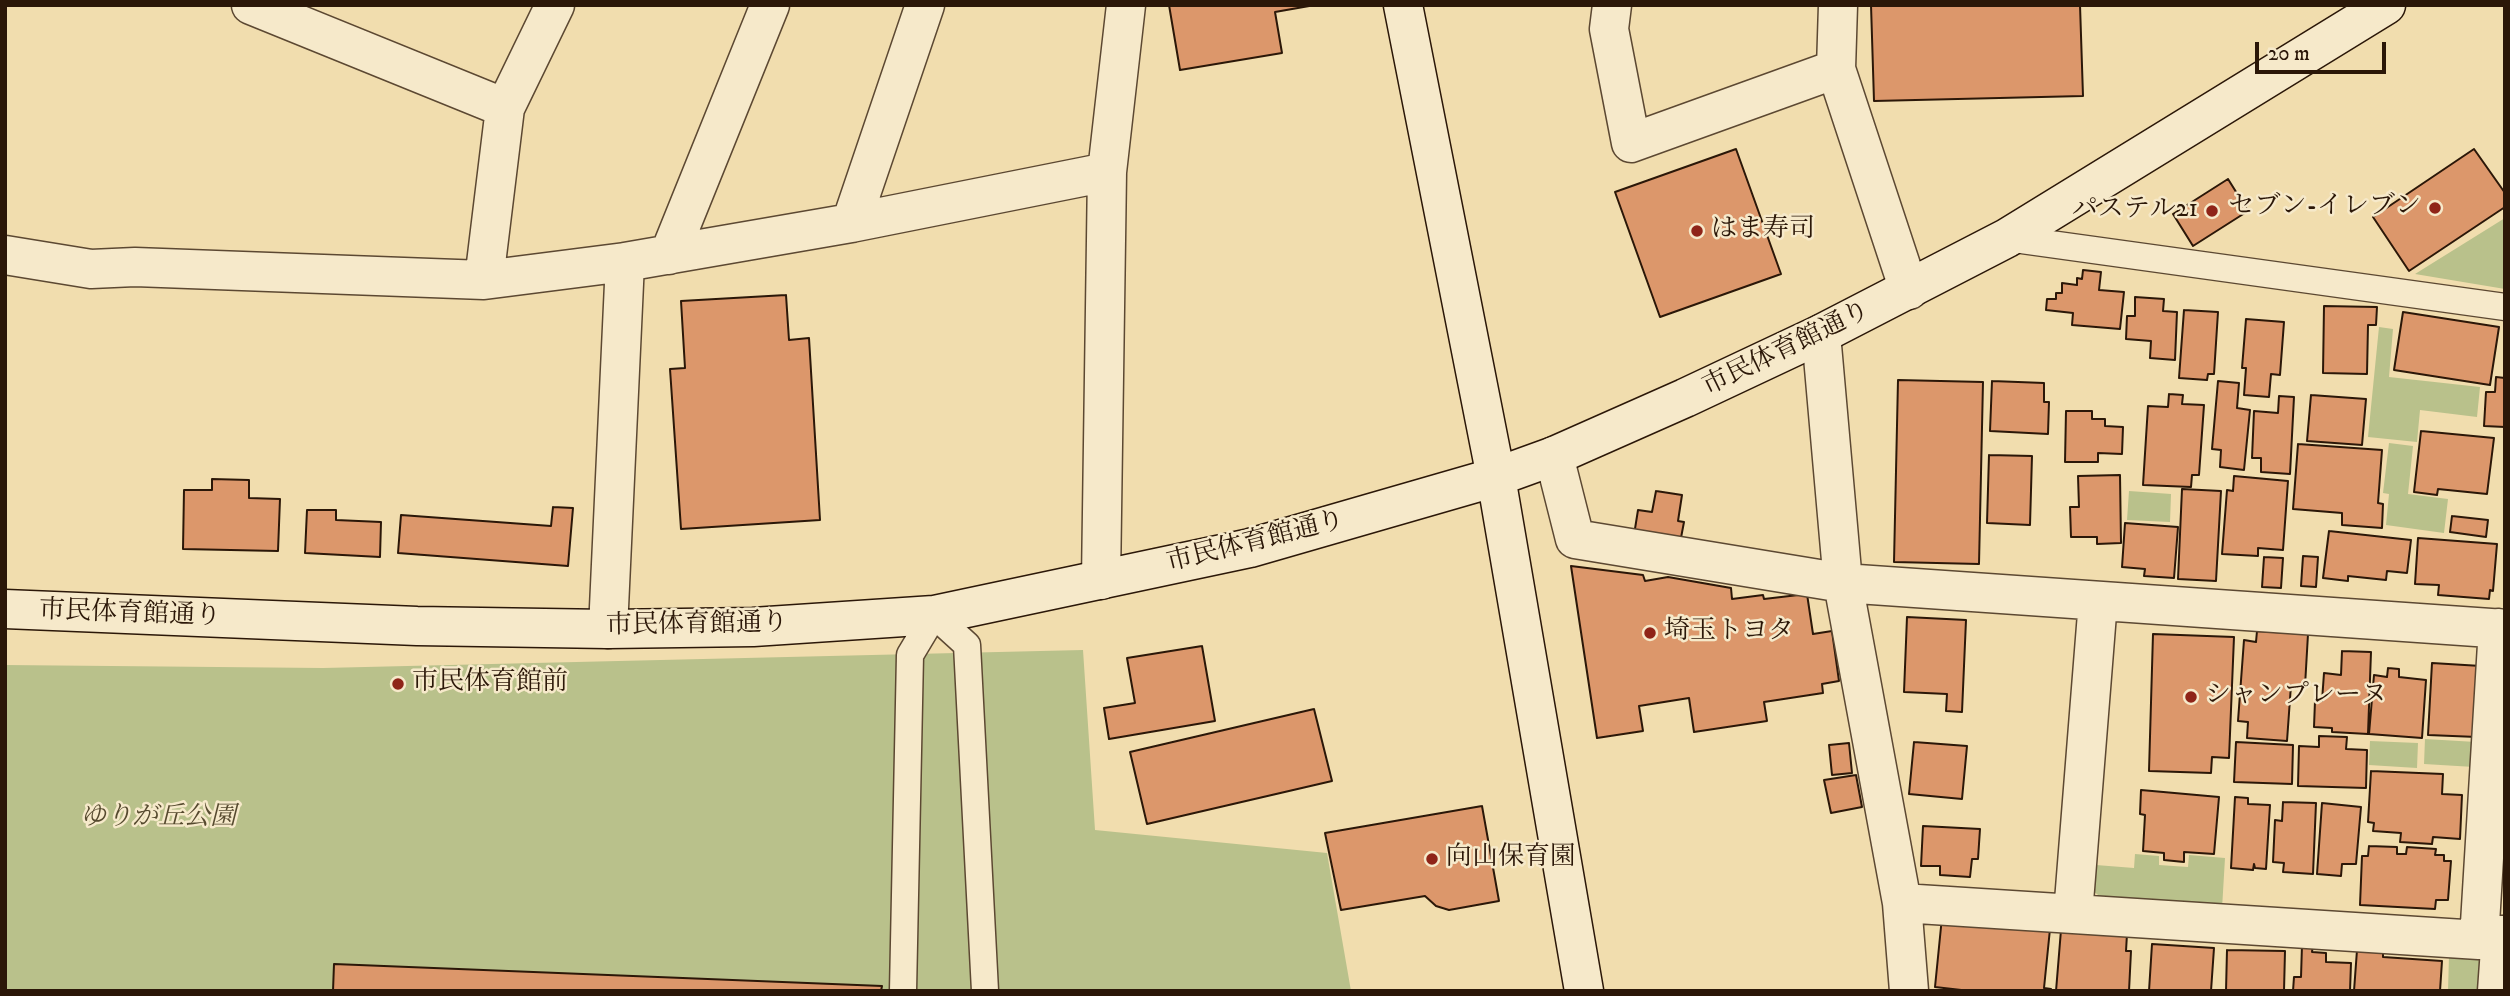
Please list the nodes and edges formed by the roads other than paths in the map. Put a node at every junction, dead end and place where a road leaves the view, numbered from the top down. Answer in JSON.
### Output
{"nodes":[{"id":1,"x":251,"y":5,"type":"edge"},
{"id":2,"x":555,"y":5,"type":"edge"},
{"id":3,"x":770,"y":5,"type":"edge"},
{"id":4,"x":925,"y":5,"type":"edge"},
{"id":5,"x":1126,"y":5,"type":"edge"},
{"id":6,"x":1403,"y":5,"type":"edge"},
{"id":7,"x":1612,"y":5,"type":"edge"},
{"id":8,"x":1838,"y":5,"type":"edge"},
{"id":9,"x":2386,"y":5,"type":"edge"},
{"id":10,"x":304,"y":16,"type":"edge"},
{"id":11,"x":1836,"y":69,"type":"junction"},
{"id":12,"x":505,"y":108,"type":"junction"},
{"id":13,"x":1107,"y":172,"type":"junction"},
{"id":14,"x":850,"y":223,"type":"junction"},
{"id":15,"x":2007,"y":238,"type":"junction"},
{"id":16,"x":5,"y":255,"type":"edge"},
{"id":17,"x":669,"y":255,"type":"junction"},
{"id":18,"x":625,"y":262,"type":"junction"},
{"id":19,"x":484,"y":280,"type":"junction"},
{"id":20,"x":1909,"y":290,"type":"junction"},
{"id":21,"x":2505,"y":307,"type":"edge"},
{"id":22,"x":1821,"y":334,"type":"junction"},
{"id":23,"x":1554,"y":456,"type":"junction"},
{"id":24,"x":1496,"y":477,"type":"junction"},
{"id":25,"x":1101,"y":580,"type":"junction"},
{"id":26,"x":1843,"y":583,"type":"junction"},
{"id":27,"x":2098,"y":601,"type":"junction"},
{"id":28,"x":5,"y":609,"type":"edge"},
{"id":29,"x":934,"y":615,"type":"junction"},
{"id":30,"x":608,"y":629,"type":"junction"},
{"id":31,"x":2501,"y":629,"type":"edge"},
{"id":32,"x":1902,"y":903,"type":"junction"},
{"id":33,"x":2073,"y":914,"type":"junction"},
{"id":34,"x":2495,"y":937,"type":"edge"},
{"id":35,"x":903,"y":991,"type":"edge"},
{"id":36,"x":985,"y":991,"type":"edge"},
{"id":37,"x":1584,"y":991,"type":"edge"},
{"id":38,"x":1909,"y":991,"type":"edge"},
{"id":39,"x":2497,"y":991,"type":"edge"}],
"edges":[{"from":1,"to":10,"type":"street"},
{"from":2,"to":12,"type":"street"},
{"from":3,"to":17,"type":"street"},
{"from":4,"to":14,"type":"street"},
{"from":5,"to":13,"type":"street"},
{"from":6,"to":24,"type":"street"},
{"from":7,"to":11,"type":"street"},
{"from":8,"to":11,"type":"street"},
{"from":9,"to":15,"type":"street","name":"市民体育館通り"},
{"from":10,"to":12,"type":"street"},
{"from":11,"to":20,"type":"street"},
{"from":12,"to":19,"type":"street"},
{"from":13,"to":14,"type":"street"},
{"from":13,"to":25,"type":"street"},
{"from":14,"to":17,"type":"street"},
{"from":15,"to":20,"type":"street","name":"市民体育館通り"},
{"from":15,"to":21,"type":"lane"},
{"from":16,"to":19,"type":"street"},
{"from":17,"to":18,"type":"street"},
{"from":18,"to":19,"type":"street"},
{"from":18,"to":30,"type":"street"},
{"from":20,"to":22,"type":"street","name":"市民体育館通り"},
{"from":22,"to":23,"type":"street","name":"市民体育館通り"},
{"from":22,"to":26,"type":"street"},
{"from":23,"to":24,"type":"street","name":"市民体育館通り"},
{"from":23,"to":26,"type":"street"},
{"from":24,"to":25,"type":"street","name":"市民体育館通り"},
{"from":24,"to":37,"type":"street"},
{"from":25,"to":29,"type":"street","name":"市民体育館通り"},
{"from":26,"to":27,"type":"street"},
{"from":26,"to":32,"type":"street"},
{"from":27,"to":31,"type":"street"},
{"from":27,"to":33,"type":"street"},
{"from":28,"to":30,"type":"street","name":"市民体育館通り"},
{"from":29,"to":30,"type":"street","name":"市民体育館通り"},
{"from":29,"to":35,"type":"lane"},
{"from":29,"to":36,"type":"lane"},
{"from":31,"to":34,"type":"street"},
{"from":32,"to":33,"type":"street"},
{"from":32,"to":38,"type":"street"},
{"from":33,"to":34,"type":"street"},
{"from":34,"to":39,"type":"street"}]}
